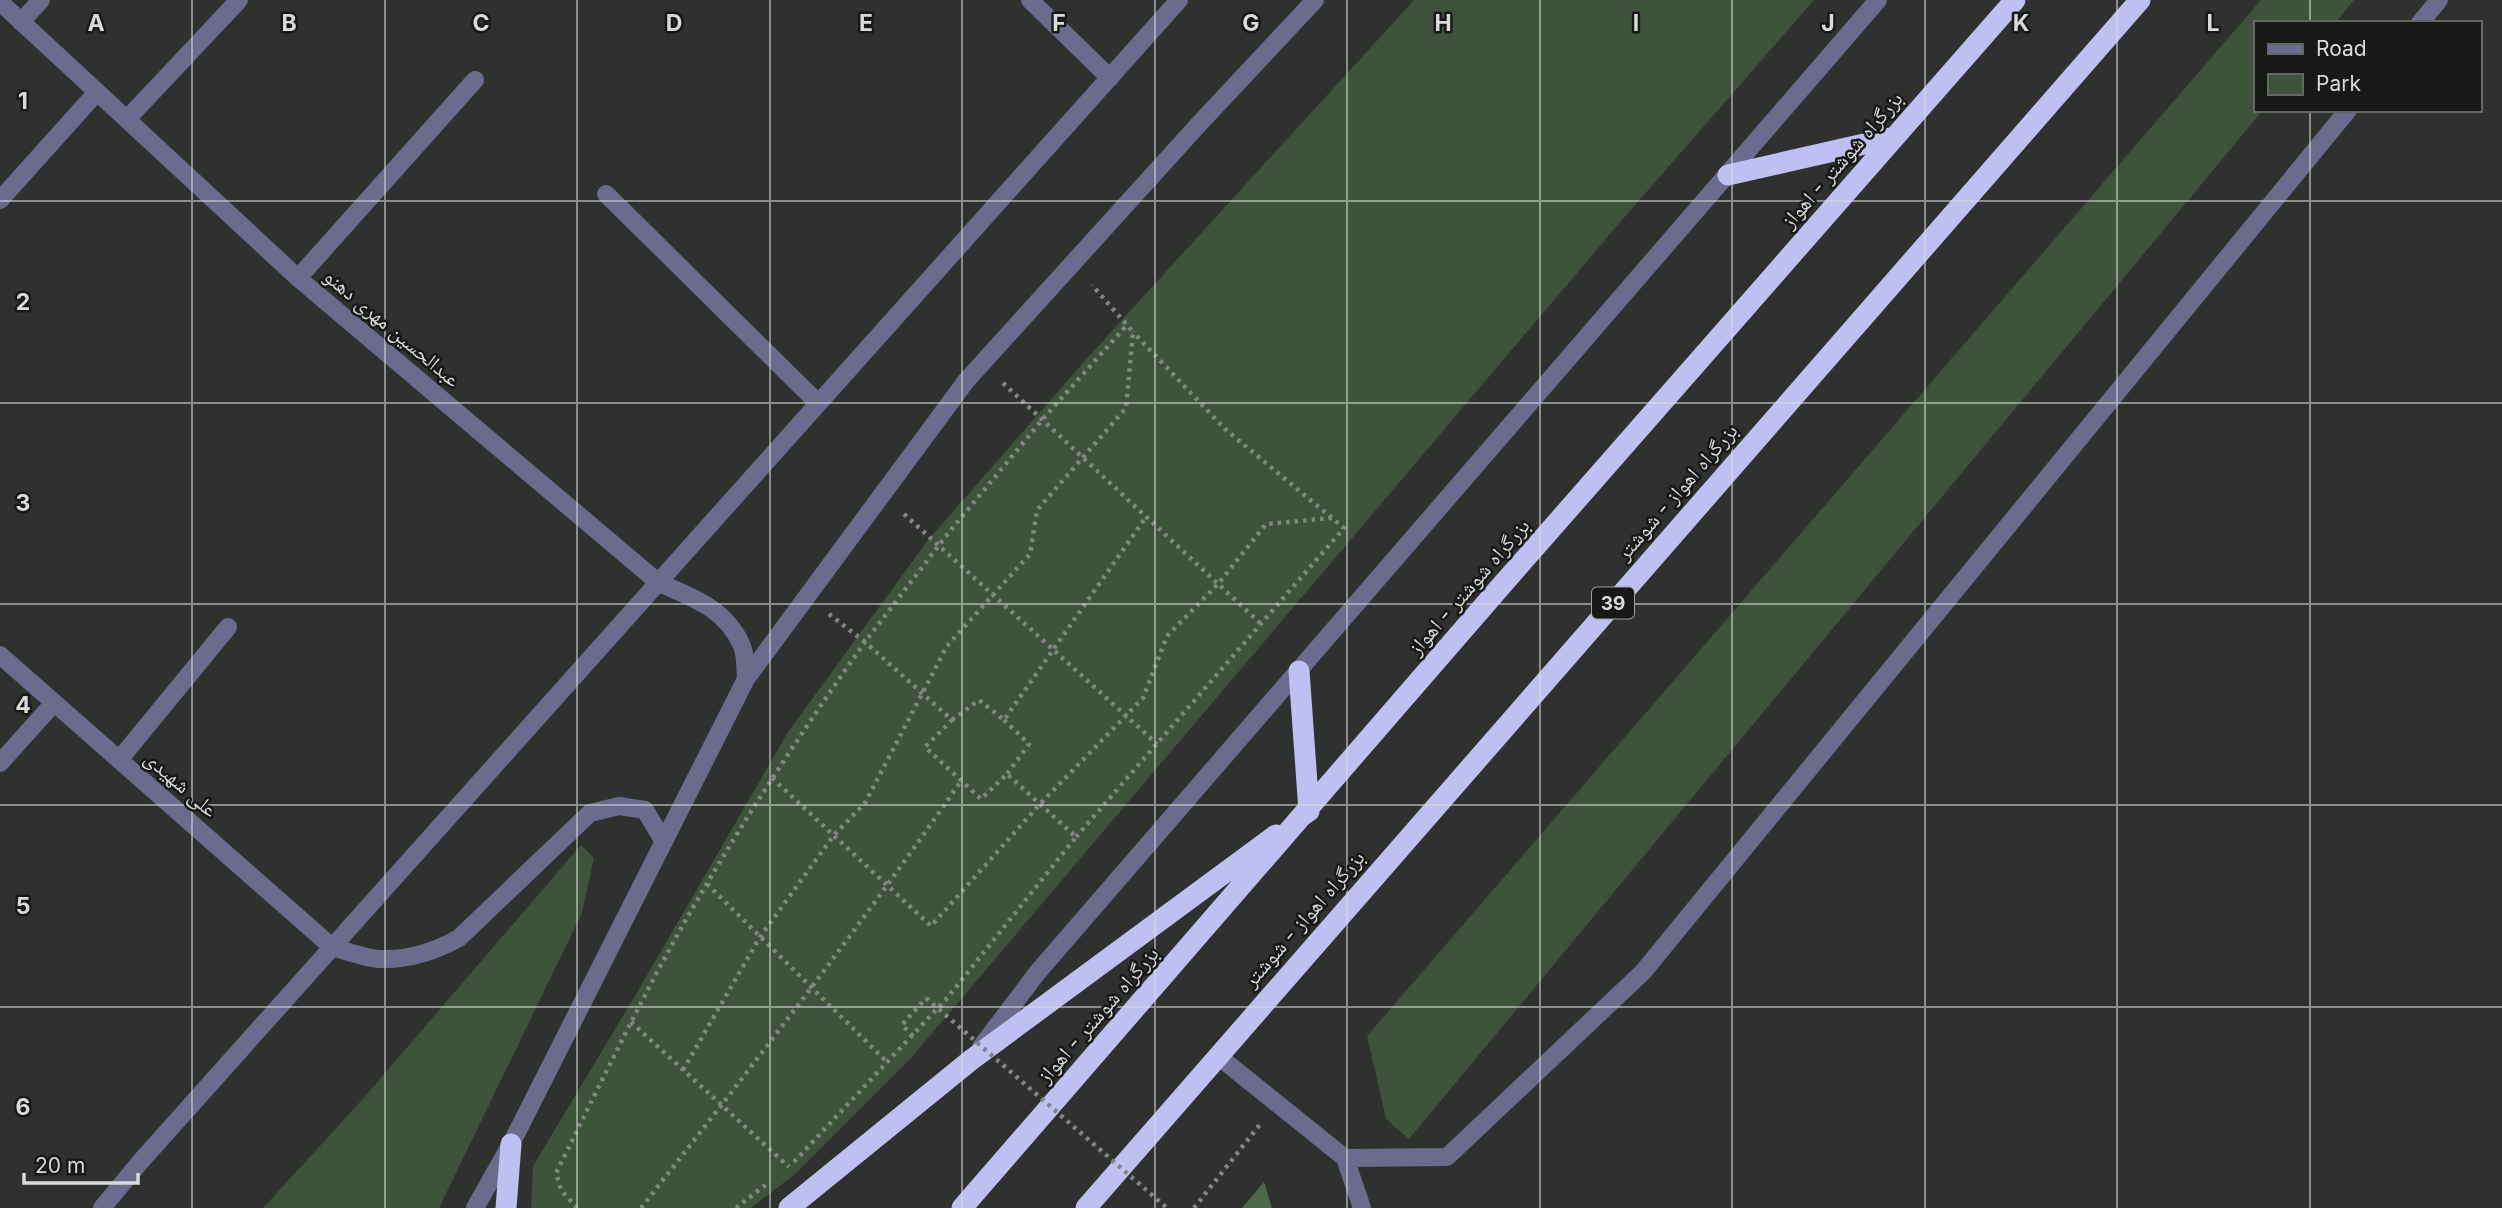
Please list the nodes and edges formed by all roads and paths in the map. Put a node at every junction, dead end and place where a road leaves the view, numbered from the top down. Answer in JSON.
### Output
{"nodes":[{"id":1,"x":41,"y":0,"type":"edge"},
{"id":2,"x":239,"y":0,"type":"edge"},
{"id":3,"x":1030,"y":0,"type":"edge"},
{"id":4,"x":1179,"y":0,"type":"edge"},
{"id":5,"x":1315,"y":0,"type":"edge"},
{"id":6,"x":1878,"y":0,"type":"edge"},
{"id":7,"x":2015,"y":0,"type":"edge"},
{"id":8,"x":2140,"y":0,"type":"edge"},
{"id":9,"x":2439,"y":0,"type":"edge"},
{"id":10,"x":0,"y":2,"type":"edge"},
{"id":11,"x":2422,"y":21,"type":"edge"},
{"id":12,"x":21,"y":22,"type":"junction"},
{"id":13,"x":1110,"y":78,"type":"junction"},
{"id":14,"x":475,"y":80,"type":"dead end"},
{"id":15,"x":97,"y":92,"type":"junction"},
{"id":16,"x":2346,"y":112,"type":"edge"},
{"id":17,"x":127,"y":119,"type":"junction"},
{"id":18,"x":1895,"y":137,"type":"junction"},
{"id":19,"x":1728,"y":174,"type":"junction"},
{"id":20,"x":607,"y":194,"type":"dead end"},
{"id":21,"x":0,"y":200,"type":"edge"},
{"id":22,"x":1072,"y":262,"type":"junction"},
{"id":23,"x":298,"y":278,"type":"junction"},
{"id":24,"x":1127,"y":326,"type":"junction"},
{"id":25,"x":1133,"y":332,"type":"junction"},
{"id":26,"x":982,"y":363,"type":"junction"},
{"id":27,"x":818,"y":403,"type":"junction"},
{"id":28,"x":1042,"y":420,"type":"junction"},
{"id":29,"x":1083,"y":458,"type":"junction"},
{"id":30,"x":882,"y":495,"type":"junction"},
{"id":31,"x":1146,"y":517,"type":"junction"},
{"id":32,"x":1332,"y":518,"type":"junction"},
{"id":33,"x":940,"y":544,"type":"junction"},
{"id":34,"x":659,"y":583,"type":"junction"},
{"id":35,"x":1218,"y":584,"type":"junction"},
{"id":36,"x":994,"y":594,"type":"junction"},
{"id":37,"x":807,"y":597,"type":"junction"},
{"id":38,"x":1261,"y":624,"type":"junction"},
{"id":39,"x":228,"y":627,"type":"dead end"},
{"id":40,"x":865,"y":642,"type":"junction"},
{"id":41,"x":1054,"y":650,"type":"junction"},
{"id":42,"x":0,"y":654,"type":"edge"},
{"id":43,"x":1299,"y":671,"type":"junction"},
{"id":44,"x":746,"y":679,"type":"junction"},
{"id":45,"x":922,"y":694,"type":"junction"},
{"id":46,"x":54,"y":703,"type":"junction"},
{"id":47,"x":1126,"y":716,"type":"junction"},
{"id":48,"x":952,"y":720,"type":"junction"},
{"id":49,"x":1004,"y":720,"type":"junction"},
{"id":50,"x":1157,"y":744,"type":"junction"},
{"id":51,"x":119,"y":760,"type":"junction"},
{"id":52,"x":0,"y":763,"type":"edge"},
{"id":53,"x":1007,"y":774,"type":"junction"},
{"id":54,"x":772,"y":778,"type":"junction"},
{"id":55,"x":961,"y":781,"type":"junction"},
{"id":56,"x":1040,"y":804,"type":"junction"},
{"id":57,"x":1308,"y":811,"type":"junction"},
{"id":58,"x":834,"y":835,"type":"junction"},
{"id":59,"x":1076,"y":837,"type":"junction"},
{"id":60,"x":664,"y":842,"type":"junction"},
{"id":61,"x":707,"y":884,"type":"junction"},
{"id":62,"x":888,"y":886,"type":"junction"},
{"id":63,"x":760,"y":936,"type":"junction"},
{"id":64,"x":332,"y":947,"type":"junction"},
{"id":65,"x":813,"y":988,"type":"junction"},
{"id":66,"x":631,"y":1022,"type":"junction"},
{"id":67,"x":913,"y":1036,"type":"junction"},
{"id":68,"x":1218,"y":1056,"type":"junction"},
{"id":69,"x":971,"y":1060,"type":"junction"},
{"id":70,"x":887,"y":1062,"type":"junction"},
{"id":71,"x":683,"y":1070,"type":"junction"},
{"id":72,"x":1277,"y":1104,"type":"junction"},
{"id":73,"x":721,"y":1105,"type":"junction"},
{"id":74,"x":511,"y":1144,"type":"junction"},
{"id":75,"x":1345,"y":1158,"type":"junction"},
{"id":76,"x":789,"y":1167,"type":"junction"},
{"id":77,"x":102,"y":1208,"type":"edge"},
{"id":78,"x":475,"y":1208,"type":"edge"},
{"id":79,"x":506,"y":1208,"type":"edge"},
{"id":80,"x":577,"y":1208,"type":"edge"},
{"id":81,"x":641,"y":1208,"type":"edge"},
{"id":82,"x":736,"y":1208,"type":"edge"},
{"id":83,"x":789,"y":1208,"type":"edge"},
{"id":84,"x":962,"y":1208,"type":"edge"},
{"id":85,"x":1086,"y":1208,"type":"edge"},
{"id":86,"x":1167,"y":1208,"type":"edge"},
{"id":87,"x":1194,"y":1208,"type":"edge"},
{"id":88,"x":1362,"y":1208,"type":"edge"}],
"edges":[{"from":1,"to":12,"type":"street"},
{"from":2,"to":17,"type":"street"},
{"from":3,"to":13,"type":"street"},
{"from":4,"to":13,"type":"street"},
{"from":5,"to":22,"type":"street"},
{"from":6,"to":19,"type":"street"},
{"from":7,"to":18,"type":"highway","name":"بزرگراه شوشتر - اهواز"},
{"from":8,"to":68,"type":"highway","name":"بزرگراه اهواز - شوشتر","number":"39"},
{"from":9,"to":11,"type":"street"},
{"from":10,"to":12,"type":"street","name":"عبدالحسین مهری دهنو"},
{"from":12,"to":15,"type":"street","name":"عبدالحسین مهری دهنو"},
{"from":13,"to":27,"type":"street"},
{"from":14,"to":23,"type":"street"},
{"from":15,"to":17,"type":"street","name":"عبدالحسین مهری دهنو"},
{"from":15,"to":21,"type":"street"},
{"from":16,"to":75,"type":"street"},
{"from":17,"to":23,"type":"street","name":"عبدالحسین مهری دهنو"},
{"from":18,"to":19,"type":"highway"},
{"from":18,"to":57,"type":"highway","name":"بزرگراه شوشتر - اهواز"},
{"from":19,"to":43,"type":"street"},
{"from":20,"to":27,"type":"street"},
{"from":22,"to":24,"type":"path"},
{"from":22,"to":26,"type":"street"},
{"from":23,"to":34,"type":"street","name":"عبدالحسین مهری دهنو"},
{"from":24,"to":25,"type":"path"},
{"from":24,"to":28,"type":"path"},
{"from":25,"to":29,"type":"path"},
{"from":25,"to":32,"type":"path"},
{"from":26,"to":28,"type":"path"},
{"from":26,"to":30,"type":"street"},
{"from":27,"to":34,"type":"street"},
{"from":28,"to":29,"type":"path"},
{"from":28,"to":33,"type":"path"},
{"from":29,"to":31,"type":"path"},
{"from":29,"to":36,"type":"path"},
{"from":30,"to":33,"type":"path"},
{"from":30,"to":37,"type":"street"},
{"from":31,"to":35,"type":"path"},
{"from":31,"to":41,"type":"path"},
{"from":32,"to":35,"type":"path"},
{"from":32,"to":38,"type":"path"},
{"from":33,"to":36,"type":"path"},
{"from":33,"to":40,"type":"path"},
{"from":34,"to":44,"type":"street","name":"عبدالحسین مهری دهنو"},
{"from":34,"to":64,"type":"street"},
{"from":35,"to":38,"type":"path"},
{"from":35,"to":47,"type":"path"},
{"from":36,"to":41,"type":"path"},
{"from":36,"to":45,"type":"path"},
{"from":37,"to":40,"type":"path"},
{"from":37,"to":44,"type":"street"},
{"from":38,"to":50,"type":"path"},
{"from":39,"to":51,"type":"street"},
{"from":40,"to":45,"type":"path"},
{"from":40,"to":54,"type":"path"},
{"from":41,"to":47,"type":"path"},
{"from":41,"to":49,"type":"path"},
{"from":42,"to":46,"type":"street","name":"علی شهیدی"},
{"from":43,"to":57,"type":"highway"},
{"from":43,"to":69,"type":"street"},
{"from":44,"to":60,"type":"street"},
{"from":45,"to":48,"type":"path"},
{"from":45,"to":58,"type":"path"},
{"from":46,"to":51,"type":"street","name":"علی شهیدی"},
{"from":46,"to":52,"type":"street"},
{"from":47,"to":50,"type":"path"},
{"from":47,"to":56,"type":"path"},
{"from":48,"to":49,"type":"path"},
{"from":48,"to":55,"type":"path"},
{"from":49,"to":53,"type":"path"},
{"from":50,"to":59,"type":"path"},
{"from":51,"to":64,"type":"street","name":"علی شهیدی"},
{"from":53,"to":55,"type":"path"},
{"from":53,"to":56,"type":"path"},
{"from":54,"to":58,"type":"path"},
{"from":54,"to":61,"type":"path"},
{"from":55,"to":62,"type":"path"},
{"from":56,"to":59,"type":"path"},
{"from":56,"to":62,"type":"path"},
{"from":57,"to":69,"type":"highway"},
{"from":57,"to":84,"type":"highway","name":"بزرگراه شوشتر - اهواز"},
{"from":58,"to":62,"type":"path"},
{"from":58,"to":63,"type":"path"},
{"from":59,"to":67,"type":"path"},
{"from":60,"to":64,"type":"street"},
{"from":60,"to":74,"type":"street"},
{"from":61,"to":63,"type":"path"},
{"from":61,"to":66,"type":"path"},
{"from":62,"to":65,"type":"path"},
{"from":63,"to":65,"type":"path"},
{"from":63,"to":71,"type":"path"},
{"from":64,"to":77,"type":"street"},
{"from":65,"to":70,"type":"path"},
{"from":65,"to":73,"type":"path"},
{"from":66,"to":71,"type":"path"},
{"from":66,"to":80,"type":"path"},
{"from":67,"to":70,"type":"path"},
{"from":67,"to":86,"type":"path","bridge":true},
{"from":68,"to":72,"type":"street"},
{"from":68,"to":85,"type":"highway","name":"بزرگراه اهواز - شوشتر","number":"39"},
{"from":69,"to":83,"type":"highway"},
{"from":70,"to":76,"type":"path"},
{"from":71,"to":73,"type":"path"},
{"from":72,"to":75,"type":"street"},
{"from":72,"to":87,"type":"path"},
{"from":73,"to":76,"type":"path"},
{"from":73,"to":81,"type":"path"},
{"from":74,"to":78,"type":"street"},
{"from":74,"to":79,"type":"highway"},
{"from":75,"to":88,"type":"street"},
{"from":76,"to":82,"type":"path"}]}
